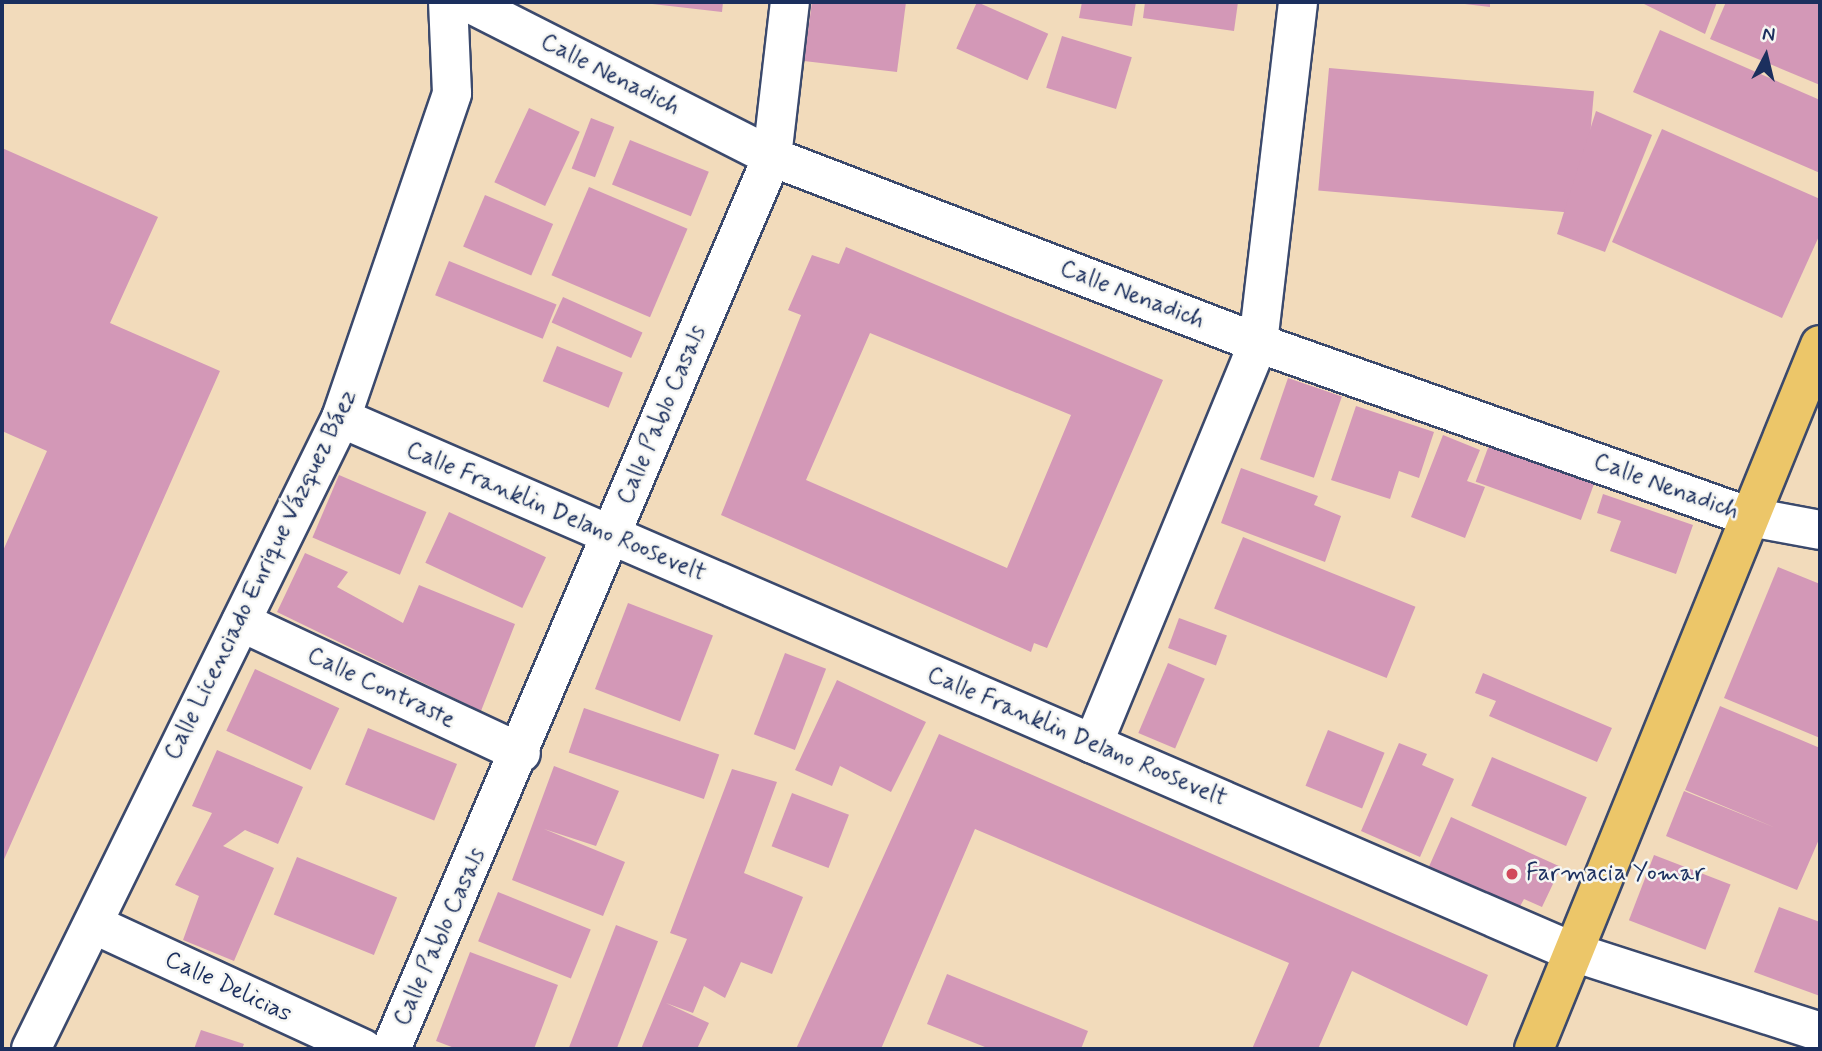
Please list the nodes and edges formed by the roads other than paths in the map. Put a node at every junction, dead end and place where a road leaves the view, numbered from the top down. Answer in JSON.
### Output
{"nodes":[{"id":1,"x":448,"y":2,"type":"edge"},
{"id":2,"x":467,"y":2,"type":"edge"},
{"id":3,"x":790,"y":2,"type":"edge"},
{"id":4,"x":1298,"y":2,"type":"edge"},
{"id":5,"x":772,"y":157,"type":"junction"},
{"id":6,"x":1258,"y":343,"type":"junction"},
{"id":7,"x":1820,"y":345,"type":"edge"},
{"id":8,"x":341,"y":418,"type":"junction"},
{"id":9,"x":1750,"y":517,"type":"junction"},
{"id":10,"x":1820,"y":530,"type":"edge"},
{"id":11,"x":611,"y":536,"type":"junction"},
{"id":12,"x":241,"y":622,"type":"junction"},
{"id":13,"x":1093,"y":744,"type":"junction"},
{"id":14,"x":521,"y":753,"type":"junction"},
{"id":15,"x":93,"y":924,"type":"junction"},
{"id":16,"x":1573,"y":952,"type":"junction"},
{"id":17,"x":1820,"y":1032,"type":"edge"},
{"id":18,"x":31,"y":1049,"type":"edge"},
{"id":19,"x":363,"y":1049,"type":"edge"},
{"id":20,"x":391,"y":1049,"type":"edge"},
{"id":21,"x":1534,"y":1049,"type":"edge"}],
"edges":[{"from":1,"to":8,"type":"street","name":"Calle Licenciado Enrique Vázquez Báez"},
{"from":2,"to":5,"type":"street","name":"Calle Nenadich"},
{"from":3,"to":5,"type":"street","name":"Calle Pablo Casals"},
{"from":4,"to":6,"type":"street"},
{"from":5,"to":6,"type":"street","name":"Calle Nenadich"},
{"from":5,"to":11,"type":"street","name":"Calle Pablo Casals"},
{"from":6,"to":9,"type":"street","name":"Calle Nenadich"},
{"from":6,"to":13,"type":"street"},
{"from":7,"to":9,"type":"main road"},
{"from":8,"to":11,"type":"street","name":"Calle Franklin Delano Roosevelt"},
{"from":8,"to":12,"type":"street","name":"Calle Licenciado Enrique Vázquez Báez"},
{"from":9,"to":10,"type":"street","name":"Calle Nenadich"},
{"from":9,"to":16,"type":"main road"},
{"from":11,"to":13,"type":"street","name":"Calle Franklin Delano Roosevelt"},
{"from":11,"to":14,"type":"street","name":"Calle Pablo Casals"},
{"from":12,"to":14,"type":"street","name":"Calle Contraste"},
{"from":12,"to":15,"type":"street","name":"Calle Licenciado Enrique Vázquez Báez"},
{"from":13,"to":16,"type":"street","name":"Calle Franklin Delano Roosevelt"},
{"from":14,"to":20,"type":"street","name":"Calle Pablo Casals"},
{"from":15,"to":18,"type":"street","name":"Calle Licenciado Enrique Vázquez Báez"},
{"from":15,"to":19,"type":"street","name":"Calle Delicias"},
{"from":16,"to":17,"type":"street","name":"Calle Franklin Delano Roosevelt"},
{"from":16,"to":21,"type":"main road"}]}
